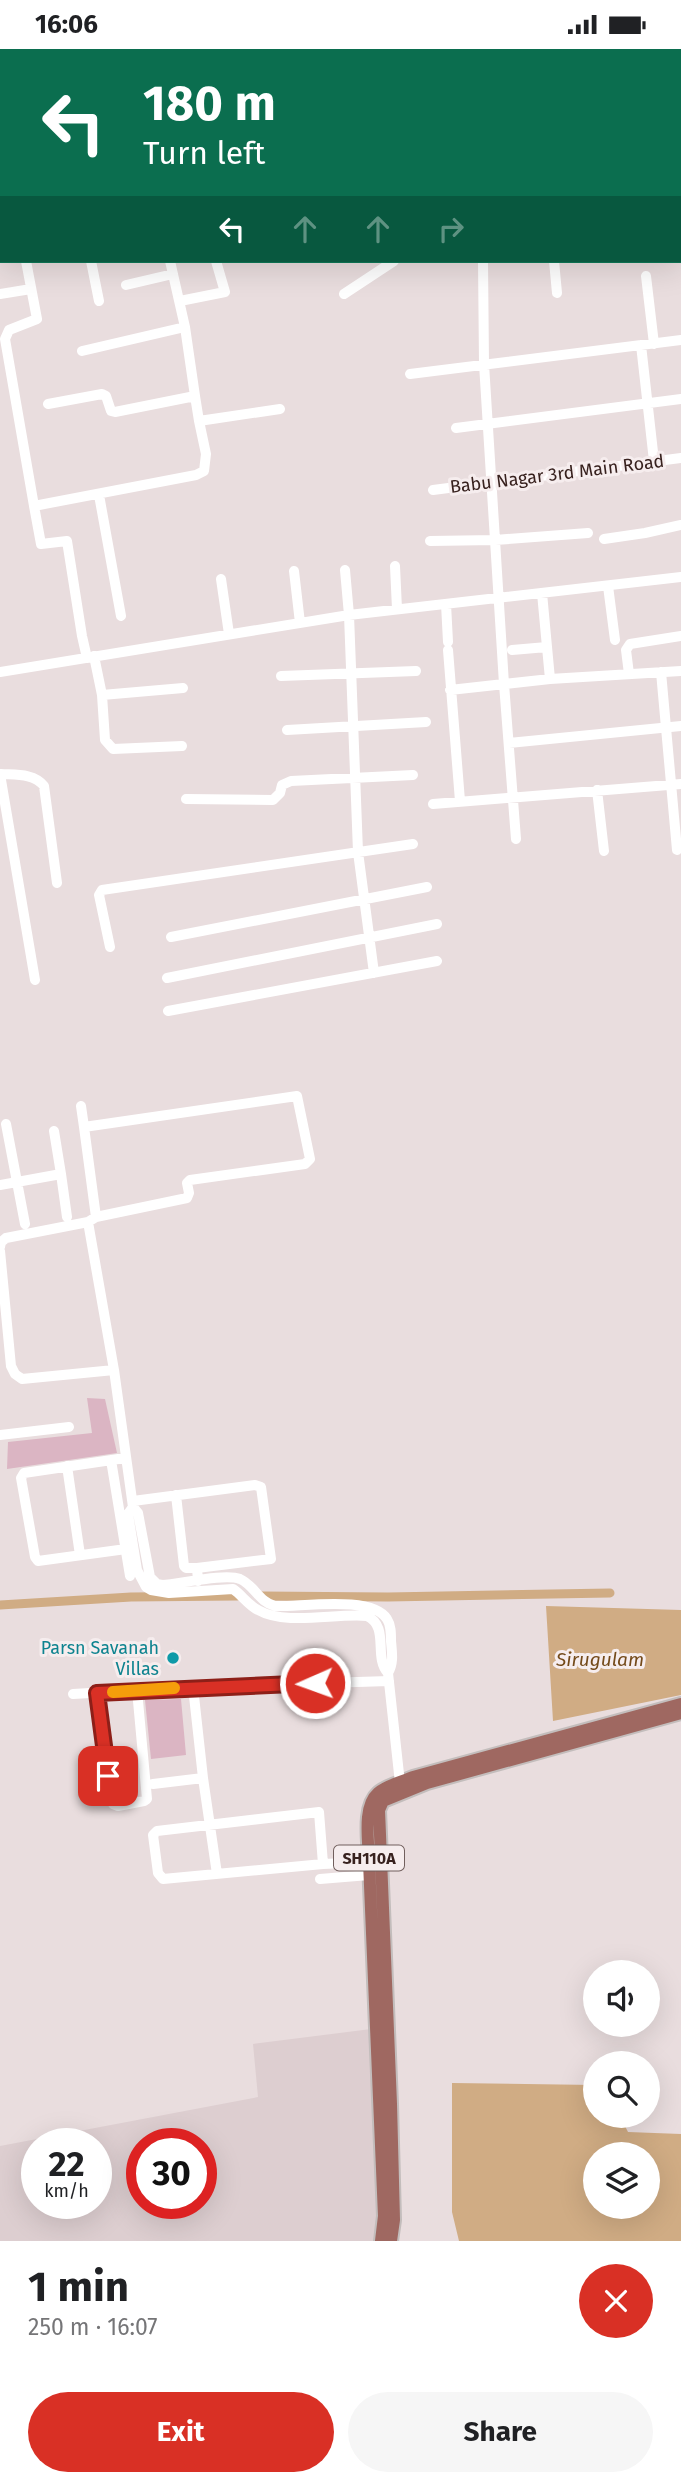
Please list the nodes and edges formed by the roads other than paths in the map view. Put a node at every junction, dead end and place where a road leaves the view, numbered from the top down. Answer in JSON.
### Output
{"nodes":[{"id":1,"x":26,"y":263,"type":"edge"},
{"id":2,"x":91,"y":263,"type":"edge"},
{"id":3,"x":170,"y":263,"type":"edge"},
{"id":4,"x":217,"y":263,"type":"edge"},
{"id":5,"x":391,"y":263,"type":"edge"},
{"id":6,"x":483,"y":263,"type":"edge"},
{"id":7,"x":554,"y":263,"type":"edge"},
{"id":8,"x":173,"y":274,"type":"junction"},
{"id":9,"x":646,"y":276,"type":"dead end"},
{"id":10,"x":126,"y":285,"type":"dead end"},
{"id":11,"x":31,"y":289,"type":"junction"},
{"id":12,"x":557,"y":293,"type":"dead end"},
{"id":13,"x":0,"y":294,"type":"edge"},
{"id":14,"x":344,"y":294,"type":"dead end"},
{"id":15,"x":99,"y":301,"type":"dead end"},
{"id":16,"x":180,"y":301,"type":"junction"},
{"id":17,"x":185,"y":327,"type":"junction"},
{"id":18,"x":681,"y":340,"type":"edge"},
{"id":19,"x":654,"y":344,"type":"junction"},
{"id":20,"x":641,"y":345,"type":"junction"},
{"id":21,"x":82,"y":351,"type":"dead end"},
{"id":22,"x":484,"y":363,"type":"junction"},
{"id":23,"x":410,"y":375,"type":"dead end"},
{"id":24,"x":195,"y":396,"type":"junction"},
{"id":25,"x":681,"y":399,"type":"edge"},
{"id":26,"x":48,"y":404,"type":"dead end"},
{"id":27,"x":648,"y":404,"type":"junction"},
{"id":28,"x":280,"y":409,"type":"dead end"},
{"id":29,"x":199,"y":421,"type":"junction"},
{"id":30,"x":488,"y":424,"type":"junction"},
{"id":31,"x":456,"y":428,"type":"dead end"},
{"id":32,"x":681,"y":458,"type":"edge"},
{"id":33,"x":654,"y":461,"type":"junction"},
{"id":34,"x":491,"y":482,"type":"junction"},
{"id":35,"x":433,"y":490,"type":"dead end"},
{"id":36,"x":99,"y":495,"type":"junction"},
{"id":37,"x":34,"y":506,"type":"junction"},
{"id":38,"x":681,"y":524,"type":"edge"},
{"id":39,"x":588,"y":533,"type":"dead end"},
{"id":40,"x":604,"y":539,"type":"dead end"},
{"id":41,"x":495,"y":540,"type":"junction"},
{"id":42,"x":430,"y":541,"type":"dead end"},
{"id":43,"x":395,"y":566,"type":"dead end"},
{"id":44,"x":345,"y":570,"type":"dead end"},
{"id":45,"x":294,"y":571,"type":"dead end"},
{"id":46,"x":681,"y":577,"type":"edge"},
{"id":47,"x":221,"y":579,"type":"dead end"},
{"id":48,"x":608,"y":586,"type":"junction"},
{"id":49,"x":541,"y":593,"type":"junction"},
{"id":50,"x":499,"y":598,"type":"junction"},
{"id":51,"x":446,"y":604,"type":"junction"},
{"id":52,"x":397,"y":609,"type":"junction"},
{"id":53,"x":121,"y":615,"type":"dead end"},
{"id":54,"x":349,"y":615,"type":"junction"},
{"id":55,"x":300,"y":623,"type":"junction"},
{"id":56,"x":229,"y":634,"type":"junction"},
{"id":57,"x":681,"y":636,"type":"edge"},
{"id":58,"x":615,"y":640,"type":"dead end"},
{"id":59,"x":547,"y":647,"type":"junction"},
{"id":60,"x":512,"y":650,"type":"dead end"},
{"id":61,"x":91,"y":657,"type":"junction"},
{"id":62,"x":416,"y":671,"type":"dead end"},
{"id":63,"x":681,"y":671,"type":"edge"},
{"id":64,"x":661,"y":672,"type":"junction"},
{"id":65,"x":0,"y":673,"type":"edge"},
{"id":66,"x":351,"y":674,"type":"junction"},
{"id":67,"x":629,"y":674,"type":"junction"},
{"id":68,"x":281,"y":677,"type":"dead end"},
{"id":69,"x":550,"y":679,"type":"junction"},
{"id":70,"x":504,"y":684,"type":"junction"},
{"id":71,"x":183,"y":688,"type":"dead end"},
{"id":72,"x":450,"y":690,"type":"junction"},
{"id":73,"x":102,"y":695,"type":"junction"},
{"id":74,"x":426,"y":722,"type":"dead end"},
{"id":75,"x":354,"y":726,"type":"junction"},
{"id":76,"x":681,"y":726,"type":"edge"},
{"id":77,"x":665,"y":727,"type":"junction"},
{"id":78,"x":287,"y":730,"type":"dead end"},
{"id":79,"x":509,"y":743,"type":"junction"},
{"id":80,"x":182,"y":746,"type":"dead end"},
{"id":81,"x":0,"y":774,"type":"edge"},
{"id":82,"x":413,"y":775,"type":"dead end"},
{"id":83,"x":356,"y":779,"type":"junction"},
{"id":84,"x":676,"y":784,"type":"edge"},
{"id":85,"x":597,"y":790,"type":"junction"},
{"id":86,"x":513,"y":796,"type":"junction"},
{"id":87,"x":186,"y":799,"type":"dead end"},
{"id":88,"x":460,"y":801,"type":"junction"},
{"id":89,"x":433,"y":804,"type":"dead end"},
{"id":90,"x":516,"y":839,"type":"dead end"},
{"id":91,"x":413,"y":844,"type":"dead end"},
{"id":92,"x":677,"y":849,"type":"dead end"},
{"id":93,"x":604,"y":851,"type":"dead end"},
{"id":94,"x":358,"y":852,"type":"junction"},
{"id":95,"x":57,"y":883,"type":"dead end"},
{"id":96,"x":427,"y":887,"type":"dead end"},
{"id":97,"x":364,"y":900,"type":"junction"},
{"id":98,"x":437,"y":923,"type":"dead end"},
{"id":99,"x":171,"y":937,"type":"dead end"},
{"id":100,"x":370,"y":938,"type":"junction"},
{"id":101,"x":110,"y":947,"type":"dead end"},
{"id":102,"x":437,"y":961,"type":"dead end"},
{"id":103,"x":374,"y":973,"type":"junction"},
{"id":104,"x":167,"y":978,"type":"dead end"},
{"id":105,"x":35,"y":980,"type":"dead end"},
{"id":106,"x":167,"y":1011,"type":"dead end"},
{"id":107,"x":81,"y":1107,"type":"dead end"},
{"id":108,"x":6,"y":1125,"type":"dead end"},
{"id":109,"x":84,"y":1127,"type":"junction"},
{"id":110,"x":54,"y":1132,"type":"dead end"},
{"id":111,"x":61,"y":1174,"type":"junction"},
{"id":112,"x":18,"y":1182,"type":"junction"},
{"id":113,"x":0,"y":1185,"type":"edge"},
{"id":114,"x":67,"y":1217,"type":"dead end"},
{"id":115,"x":92,"y":1220,"type":"junction"},
{"id":116,"x":25,"y":1224,"type":"dead end"},
{"id":117,"x":0,"y":1249,"type":"edge"},
{"id":118,"x":114,"y":1370,"type":"junction"},
{"id":119,"x":69,"y":1427,"type":"dead end"},
{"id":120,"x":0,"y":1435,"type":"edge"},
{"id":121,"x":125,"y":1458,"type":"junction"},
{"id":122,"x":111,"y":1460,"type":"junction"},
{"id":123,"x":67,"y":1466,"type":"junction"},
{"id":124,"x":176,"y":1495,"type":"junction"},
{"id":125,"x":133,"y":1504,"type":"junction"},
{"id":126,"x":126,"y":1549,"type":"junction"},
{"id":127,"x":80,"y":1555,"type":"junction"},
{"id":128,"x":197,"y":1567,"type":"junction"},
{"id":129,"x":130,"y":1576,"type":"dead end"},
{"id":130,"x":198,"y":1581,"type":"junction"},
{"id":131,"x":234,"y":1583,"type":"junction"},
{"id":132,"x":166,"y":1589,"type":"junction"},
{"id":133,"x":388,"y":1677,"type":"junction"},
{"id":134,"x":193,"y":1687,"type":"junction"},
{"id":135,"x":137,"y":1690,"type":"junction"},
{"id":136,"x":97,"y":1693,"type":"junction"},
{"id":137,"x":74,"y":1694,"type":"dead end"},
{"id":138,"x":681,"y":1704,"type":"edge"},
{"id":139,"x":681,"y":1713,"type":"edge"},
{"id":140,"x":203,"y":1778,"type":"junction"},
{"id":141,"x":400,"y":1783,"type":"junction"},
{"id":142,"x":153,"y":1784,"type":"dead end"},
{"id":143,"x":210,"y":1825,"type":"junction"},
{"id":144,"x":323,"y":1864,"type":"junction"},
{"id":145,"x":369,"y":1868,"type":"junction"},
{"id":146,"x":217,"y":1874,"type":"junction"},
{"id":147,"x":320,"y":1879,"type":"dead end"},
{"id":148,"x":384,"y":2091,"type":"junction"},
{"id":149,"x":381,"y":2241,"type":"edge"},
{"id":150,"x":391,"y":2241,"type":"edge"}],
"edges":[{"from":1,"to":11,"type":"street"},
{"from":2,"to":15,"type":"street"},
{"from":3,"to":8,"type":"street"},
{"from":4,"to":16,"type":"street"},
{"from":5,"to":14,"type":"street"},
{"from":6,"to":22,"type":"street"},
{"from":7,"to":12,"type":"street"},
{"from":8,"to":10,"type":"street"},
{"from":8,"to":16,"type":"street"},
{"from":9,"to":19,"type":"street"},
{"from":11,"to":13,"type":"street"},
{"from":11,"to":37,"type":"street"},
{"from":16,"to":17,"type":"street"},
{"from":17,"to":21,"type":"street"},
{"from":17,"to":24,"type":"street"},
{"from":18,"to":19,"type":"street"},
{"from":19,"to":20,"type":"street"},
{"from":20,"to":22,"type":"street"},
{"from":20,"to":27,"type":"street"},
{"from":22,"to":23,"type":"street"},
{"from":22,"to":30,"type":"street"},
{"from":24,"to":26,"type":"street"},
{"from":24,"to":29,"type":"street"},
{"from":25,"to":27,"type":"street"},
{"from":27,"to":30,"type":"street"},
{"from":27,"to":33,"type":"street"},
{"from":28,"to":29,"type":"street"},
{"from":29,"to":36,"type":"street"},
{"from":30,"to":31,"type":"street"},
{"from":30,"to":34,"type":"street"},
{"from":32,"to":33,"type":"street","name":"Babu Nagar 3rd Main Road"},
{"from":33,"to":34,"type":"street","name":"Babu Nagar 3rd Main Road"},
{"from":34,"to":35,"type":"street","name":"Babu Nagar 3rd Main Road"},
{"from":34,"to":41,"type":"street"},
{"from":36,"to":37,"type":"street"},
{"from":36,"to":53,"type":"street"},
{"from":37,"to":61,"type":"street"},
{"from":38,"to":40,"type":"street"},
{"from":39,"to":41,"type":"street"},
{"from":41,"to":42,"type":"street"},
{"from":41,"to":50,"type":"street"},
{"from":43,"to":52,"type":"street"},
{"from":44,"to":54,"type":"street"},
{"from":45,"to":55,"type":"street"},
{"from":46,"to":48,"type":"street"},
{"from":47,"to":56,"type":"street"},
{"from":48,"to":49,"type":"street"},
{"from":48,"to":58,"type":"street"},
{"from":49,"to":50,"type":"street"},
{"from":49,"to":59,"type":"street"},
{"from":50,"to":51,"type":"street"},
{"from":50,"to":70,"type":"street"},
{"from":51,"to":52,"type":"street"},
{"from":51,"to":72,"type":"street"},
{"from":52,"to":54,"type":"street"},
{"from":54,"to":55,"type":"street"},
{"from":54,"to":66,"type":"street"},
{"from":55,"to":56,"type":"street"},
{"from":56,"to":61,"type":"street"},
{"from":57,"to":67,"type":"street"},
{"from":59,"to":60,"type":"street"},
{"from":59,"to":69,"type":"street"},
{"from":61,"to":65,"type":"street"},
{"from":61,"to":73,"type":"street"},
{"from":62,"to":66,"type":"street"},
{"from":63,"to":64,"type":"street"},
{"from":64,"to":67,"type":"street"},
{"from":64,"to":77,"type":"street"},
{"from":66,"to":68,"type":"street"},
{"from":66,"to":75,"type":"street"},
{"from":67,"to":69,"type":"street"},
{"from":69,"to":70,"type":"street"},
{"from":70,"to":72,"type":"street"},
{"from":70,"to":79,"type":"street"},
{"from":71,"to":73,"type":"street"},
{"from":72,"to":88,"type":"street"},
{"from":73,"to":80,"type":"street"},
{"from":74,"to":75,"type":"street"},
{"from":75,"to":78,"type":"street"},
{"from":75,"to":83,"type":"street"},
{"from":76,"to":77,"type":"street"},
{"from":77,"to":79,"type":"street"},
{"from":77,"to":84,"type":"street"},
{"from":79,"to":86,"type":"street"},
{"from":81,"to":95,"type":"street"},
{"from":81,"to":105,"type":"street"},
{"from":82,"to":83,"type":"street"},
{"from":83,"to":87,"type":"street"},
{"from":83,"to":94,"type":"street"},
{"from":84,"to":85,"type":"street"},
{"from":84,"to":92,"type":"street"},
{"from":85,"to":86,"type":"street"},
{"from":85,"to":93,"type":"street"},
{"from":86,"to":88,"type":"street"},
{"from":86,"to":90,"type":"street"},
{"from":88,"to":89,"type":"street"},
{"from":91,"to":94,"type":"street"},
{"from":94,"to":97,"type":"street"},
{"from":94,"to":101,"type":"street"},
{"from":96,"to":97,"type":"street"},
{"from":97,"to":99,"type":"street"},
{"from":97,"to":100,"type":"street"},
{"from":98,"to":100,"type":"street"},
{"from":100,"to":103,"type":"street"},
{"from":100,"to":104,"type":"street"},
{"from":102,"to":103,"type":"street"},
{"from":103,"to":106,"type":"street"},
{"from":107,"to":109,"type":"street"},
{"from":108,"to":112,"type":"street"},
{"from":109,"to":115,"type":"street"},
{"from":109,"to":115,"type":"street"},
{"from":110,"to":111,"type":"street"},
{"from":111,"to":112,"type":"street"},
{"from":111,"to":114,"type":"street"},
{"from":112,"to":113,"type":"street"},
{"from":112,"to":116,"type":"street"},
{"from":115,"to":117,"type":"street"},
{"from":115,"to":118,"type":"street"},
{"from":117,"to":118,"type":"street"},
{"from":118,"to":121,"type":"street"},
{"from":119,"to":120,"type":"street"},
{"from":121,"to":122,"type":"street"},
{"from":121,"to":125,"type":"street"},
{"from":122,"to":123,"type":"street"},
{"from":122,"to":126,"type":"street"},
{"from":123,"to":127,"type":"street"},
{"from":123,"to":127,"type":"street"},
{"from":124,"to":125,"type":"street"},
{"from":124,"to":128,"type":"street"},
{"from":124,"to":128,"type":"street"},
{"from":125,"to":132,"type":"street"},
{"from":126,"to":127,"type":"street"},
{"from":126,"to":129,"type":"street"},
{"from":128,"to":130,"type":"street"},
{"from":130,"to":131,"type":"street"},
{"from":130,"to":132,"type":"street"},
{"from":131,"to":132,"type":"street"},
{"from":131,"to":133,"type":"street"},
{"from":133,"to":134,"type":"street"},
{"from":133,"to":141,"type":"street"},
{"from":134,"to":135,"type":"street"},
{"from":134,"to":140,"type":"street"},
{"from":135,"to":136,"type":"street"},
{"from":135,"to":136,"type":"street"},
{"from":136,"to":137,"type":"street"},
{"from":138,"to":141,"type":"main road","number":"SH110A"},
{"from":139,"to":148,"type":"main road","number":"SH110A"},
{"from":140,"to":142,"type":"street"},
{"from":140,"to":143,"type":"street"},
{"from":141,"to":145,"type":"main road","number":"SH110A"},
{"from":143,"to":144,"type":"street"},
{"from":143,"to":146,"type":"street"},
{"from":143,"to":146,"type":"street"},
{"from":144,"to":145,"type":"street"},
{"from":144,"to":146,"type":"street"},
{"from":145,"to":147,"type":"street"},
{"from":145,"to":148,"type":"main road","number":"SH110A"},
{"from":148,"to":149,"type":"main road","number":"SH110A"},
{"from":148,"to":150,"type":"main road","number":"SH110A"}]}
